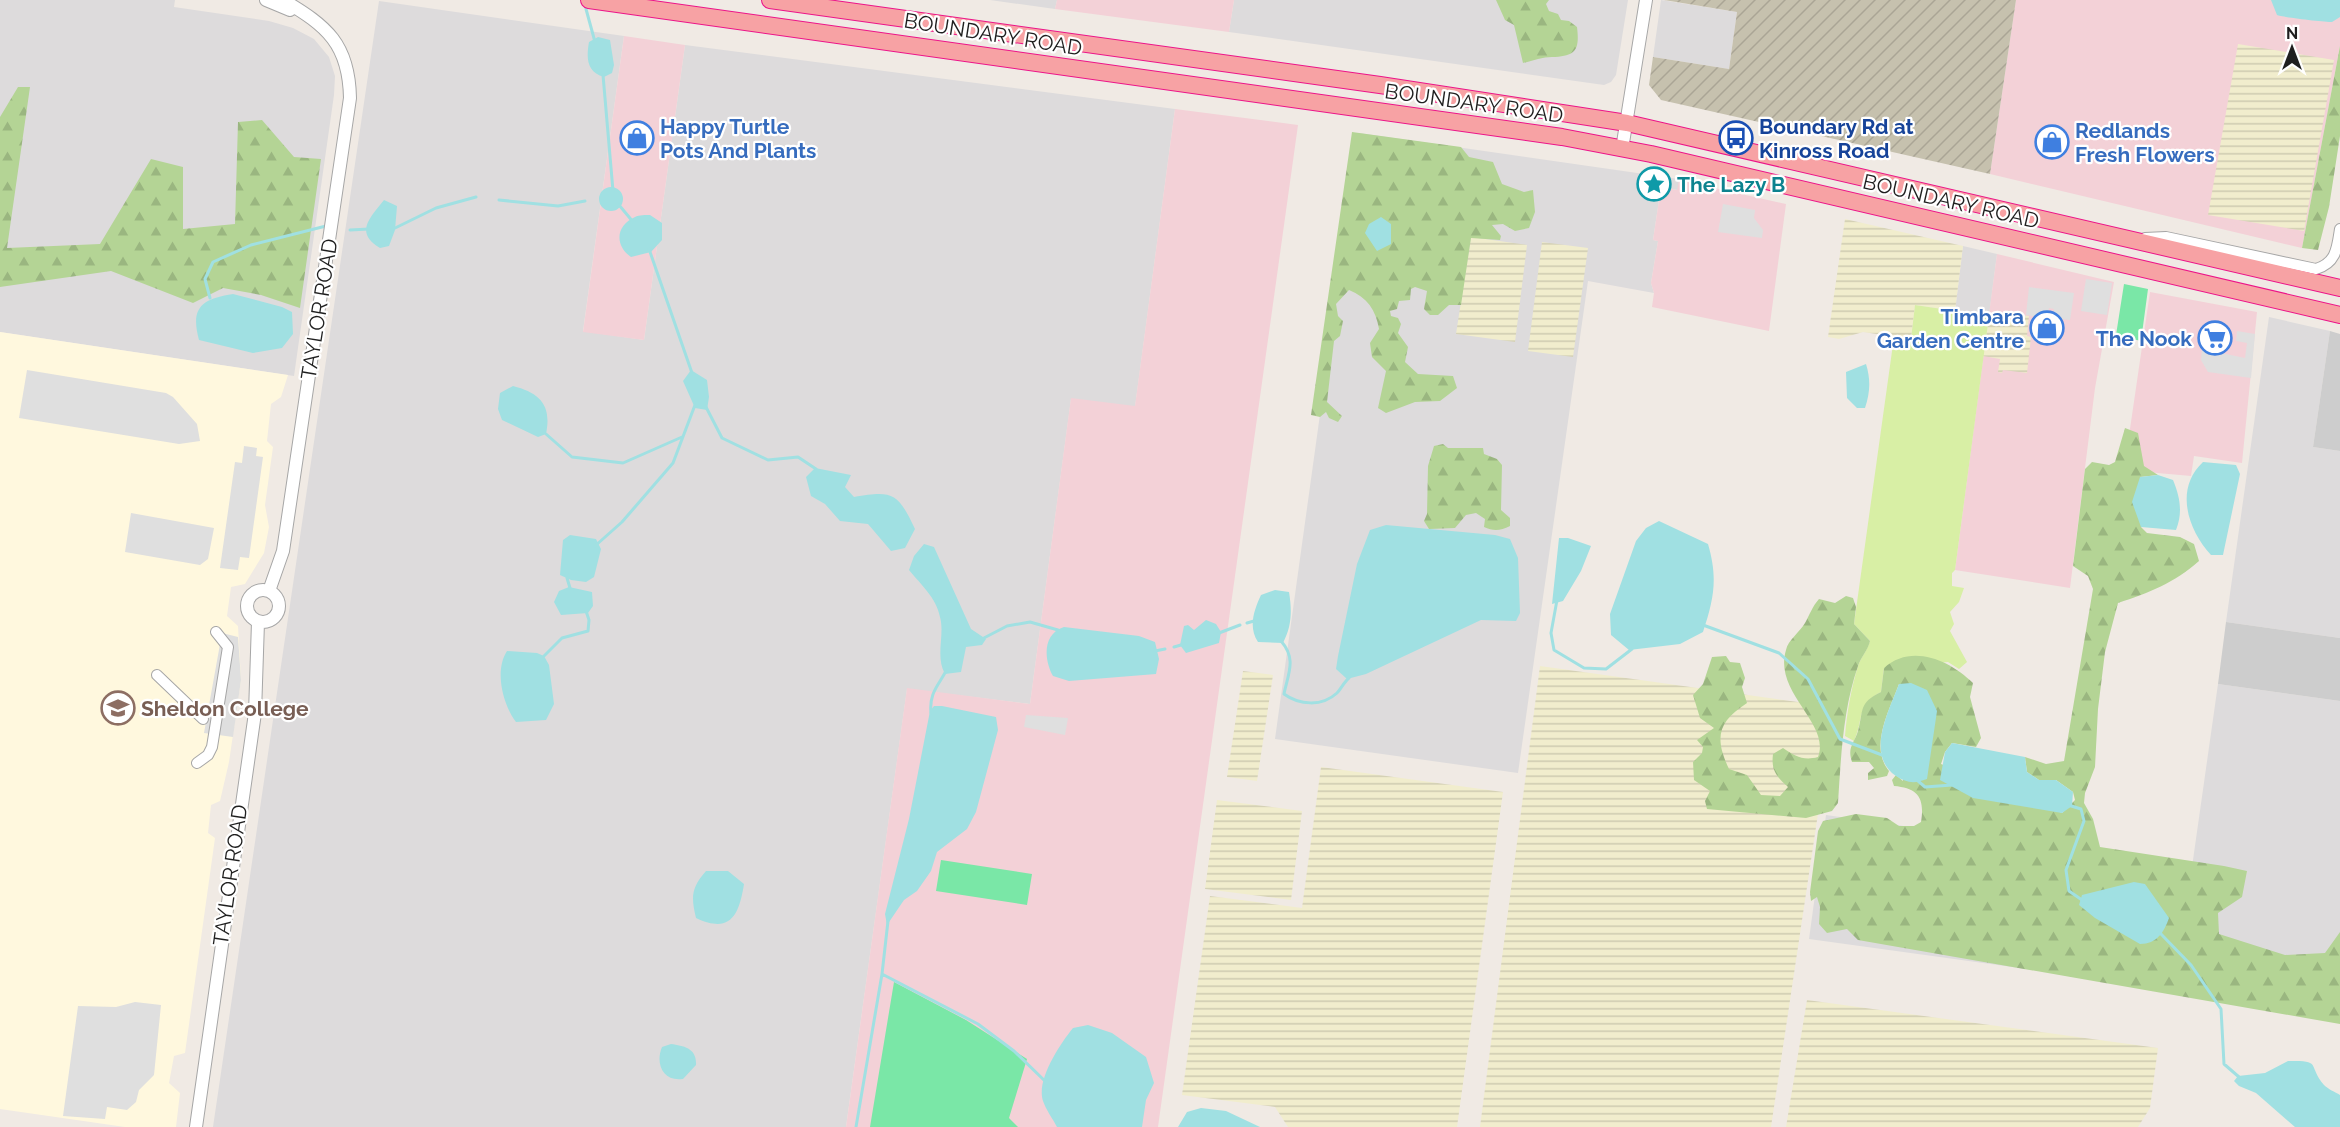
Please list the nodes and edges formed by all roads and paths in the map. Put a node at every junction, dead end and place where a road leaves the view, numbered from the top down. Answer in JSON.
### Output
{"nodes":[{"id":1,"x":266,"y":0,"type":"edge"},
{"id":2,"x":283,"y":0,"type":"edge"},
{"id":3,"x":589,"y":0,"type":"edge"},
{"id":4,"x":770,"y":0,"type":"edge"},
{"id":5,"x":1646,"y":0,"type":"edge"},
{"id":6,"x":328,"y":30,"type":"junction"},
{"id":7,"x":1627,"y":123,"type":"junction"},
{"id":8,"x":1622,"y":149,"type":"junction"},
{"id":9,"x":2340,"y":229,"type":"edge"},
{"id":10,"x":2127,"y":239,"type":"junction"},
{"id":11,"x":2269,"y":272,"type":"junction"},
{"id":12,"x":2340,"y":288,"type":"edge"},
{"id":13,"x":2264,"y":297,"type":"junction"},
{"id":14,"x":2340,"y":315,"type":"edge"},
{"id":15,"x":269,"y":591,"type":"junction"},
{"id":16,"x":258,"y":622,"type":"junction"},
{"id":17,"x":216,"y":632,"type":"dead end"},
{"id":18,"x":157,"y":675,"type":"dead end"},
{"id":19,"x":203,"y":719,"type":"dead end"},
{"id":20,"x":197,"y":763,"type":"dead end"},
{"id":21,"x":196,"y":1127,"type":"edge"}],
"edges":[{"from":1,"to":6,"type":"street"},
{"from":2,"to":6,"type":"street","name":"TAYLOR ROAD"},
{"from":3,"to":8,"type":"highway","name":"BOUNDARY ROAD"},
{"from":4,"to":7,"type":"highway","name":"BOUNDARY ROAD"},
{"from":5,"to":7,"type":"street"},
{"from":6,"to":15,"type":"street","name":"TAYLOR ROAD"},
{"from":7,"to":8,"type":"street"},
{"from":7,"to":10,"type":"highway","name":"BOUNDARY ROAD"},
{"from":8,"to":13,"type":"highway","name":"BOUNDARY ROAD"},
{"from":9,"to":10,"type":"street"},
{"from":10,"to":11,"type":"highway","name":"BOUNDARY ROAD"},
{"from":11,"to":12,"type":"highway","name":"BOUNDARY ROAD"},
{"from":11,"to":13,"type":"highway"},
{"from":13,"to":14,"type":"highway","name":"BOUNDARY ROAD"},
{"from":15,"to":16,"type":"street"},
{"from":15,"to":16,"type":"street"},
{"from":16,"to":21,"type":"street","name":"TAYLOR ROAD"},
{"from":17,"to":20,"type":"street"},
{"from":18,"to":19,"type":"street"}]}
